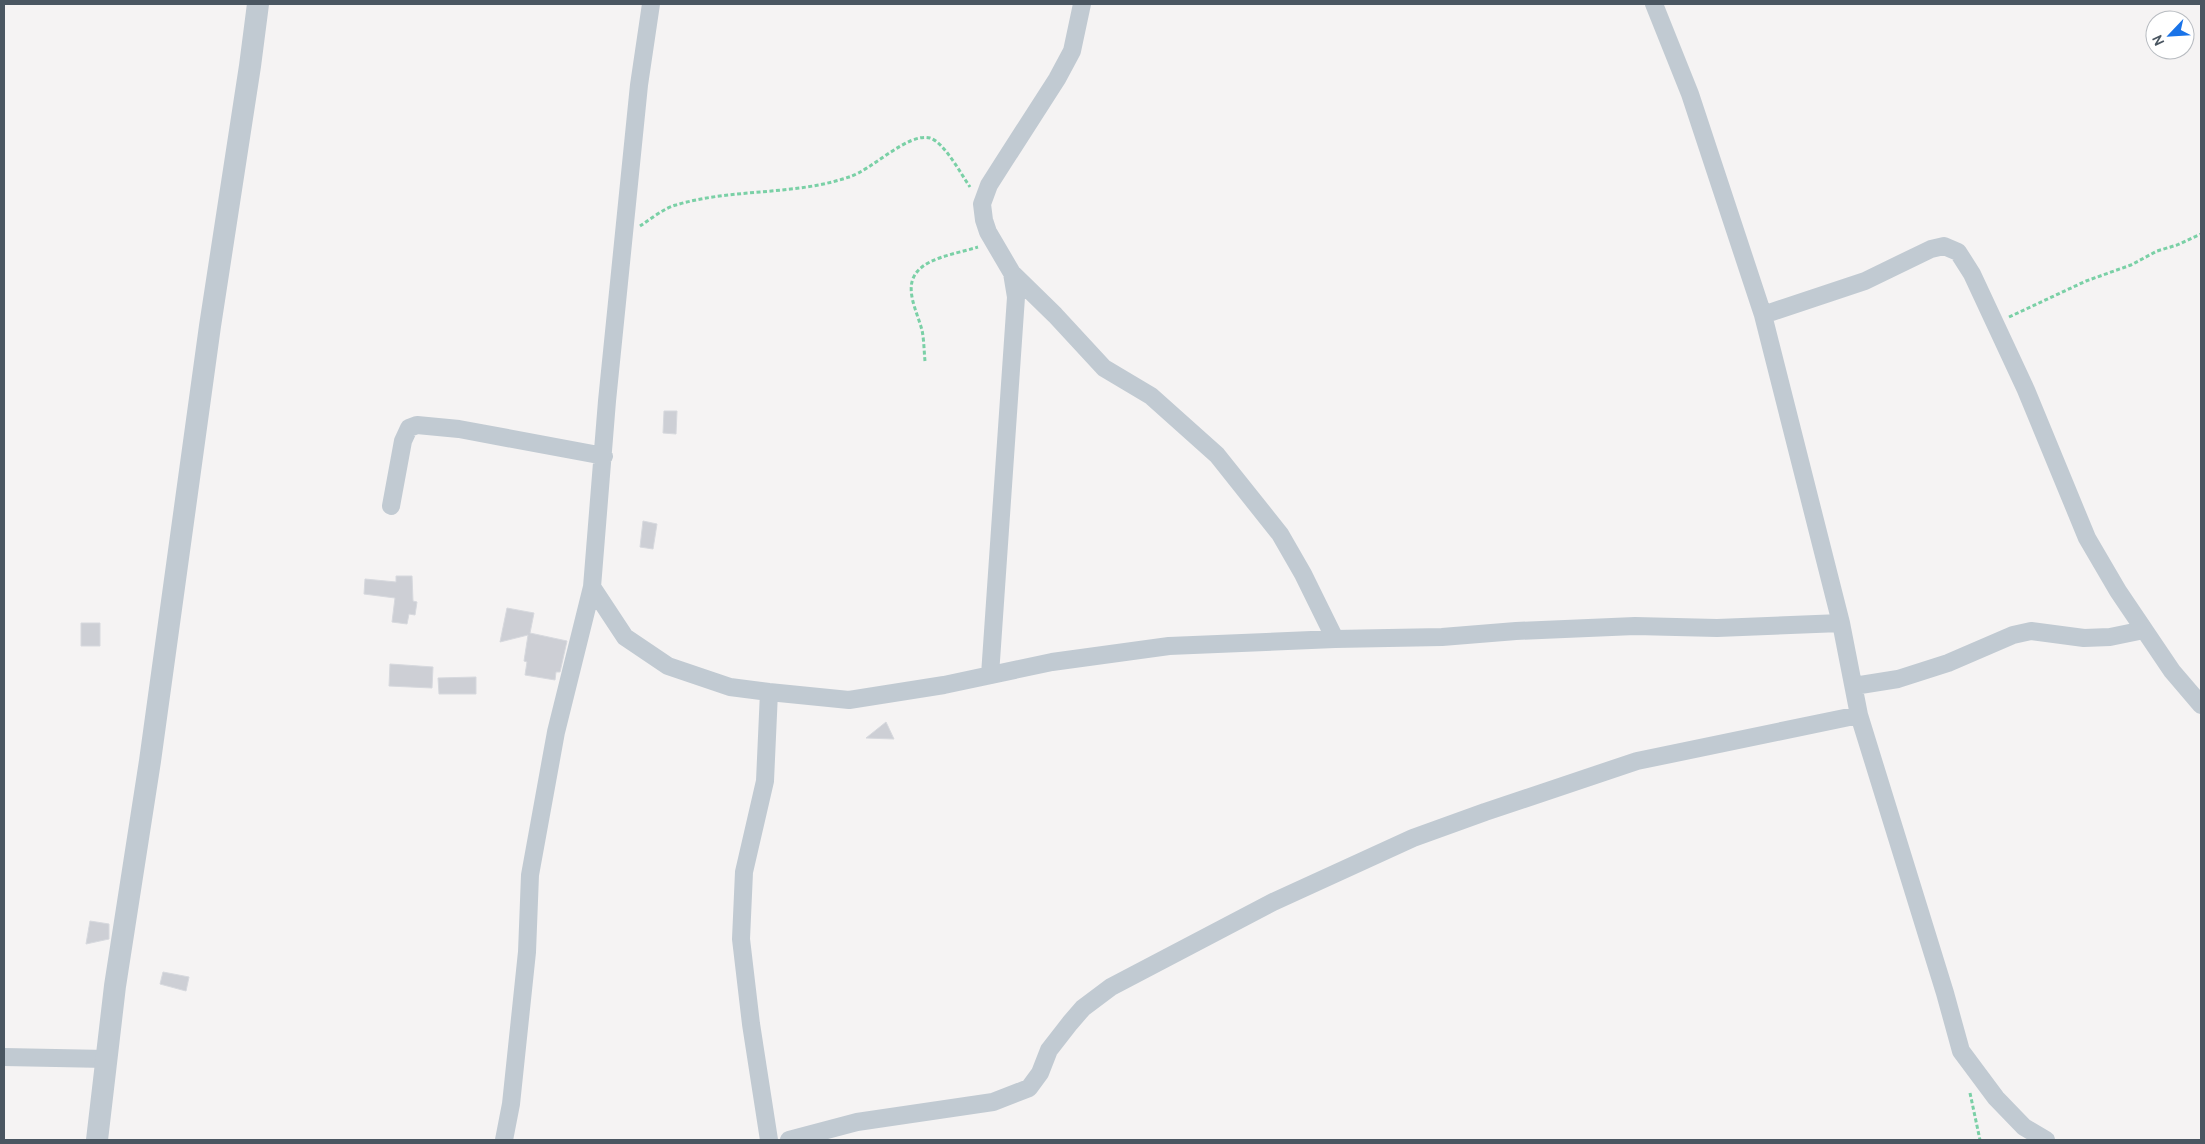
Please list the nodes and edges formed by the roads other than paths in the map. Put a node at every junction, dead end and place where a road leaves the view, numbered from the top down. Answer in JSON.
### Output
{"nodes":[{"id":1,"x":258,"y":4,"type":"edge"},
{"id":2,"x":651,"y":4,"type":"edge"},
{"id":3,"x":1082,"y":4,"type":"edge"},
{"id":4,"x":1654,"y":4,"type":"edge"},
{"id":5,"x":1012,"y":273,"type":"junction"},
{"id":6,"x":1763,"y":315,"type":"junction"},
{"id":7,"x":604,"y":456,"type":"junction"},
{"id":8,"x":391,"y":506,"type":"dead end"},
{"id":9,"x":592,"y":587,"type":"junction"},
{"id":10,"x":1841,"y":623,"type":"junction"},
{"id":11,"x":2144,"y":630,"type":"junction"},
{"id":12,"x":1335,"y":639,"type":"junction"},
{"id":13,"x":990,"y":675,"type":"junction"},
{"id":14,"x":1854,"y":686,"type":"junction"},
{"id":15,"x":769,"y":692,"type":"junction"},
{"id":16,"x":2201,"y":705,"type":"edge"},
{"id":17,"x":1859,"y":715,"type":"junction"},
{"id":18,"x":4,"y":1057,"type":"edge"},
{"id":19,"x":106,"y":1059,"type":"junction"},
{"id":20,"x":97,"y":1140,"type":"edge"},
{"id":21,"x":504,"y":1140,"type":"edge"},
{"id":22,"x":769,"y":1140,"type":"edge"},
{"id":23,"x":789,"y":1140,"type":"edge"},
{"id":24,"x":2046,"y":1140,"type":"edge"}],
"edges":[{"from":1,"to":19,"type":"street"},
{"from":2,"to":7,"type":"street"},
{"from":3,"to":5,"type":"street"},
{"from":4,"to":6,"type":"street"},
{"from":5,"to":12,"type":"street"},
{"from":5,"to":13,"type":"street"},
{"from":6,"to":10,"type":"street"},
{"from":6,"to":11,"type":"street"},
{"from":7,"to":8,"type":"street"},
{"from":7,"to":9,"type":"street"},
{"from":9,"to":15,"type":"street"},
{"from":9,"to":21,"type":"street"},
{"from":10,"to":12,"type":"street"},
{"from":10,"to":14,"type":"street"},
{"from":11,"to":14,"type":"street"},
{"from":11,"to":16,"type":"street"},
{"from":12,"to":13,"type":"street"},
{"from":13,"to":15,"type":"street"},
{"from":14,"to":17,"type":"street"},
{"from":15,"to":22,"type":"street"},
{"from":17,"to":23,"type":"street"},
{"from":17,"to":24,"type":"street"},
{"from":18,"to":19,"type":"street"},
{"from":19,"to":20,"type":"street"}]}
